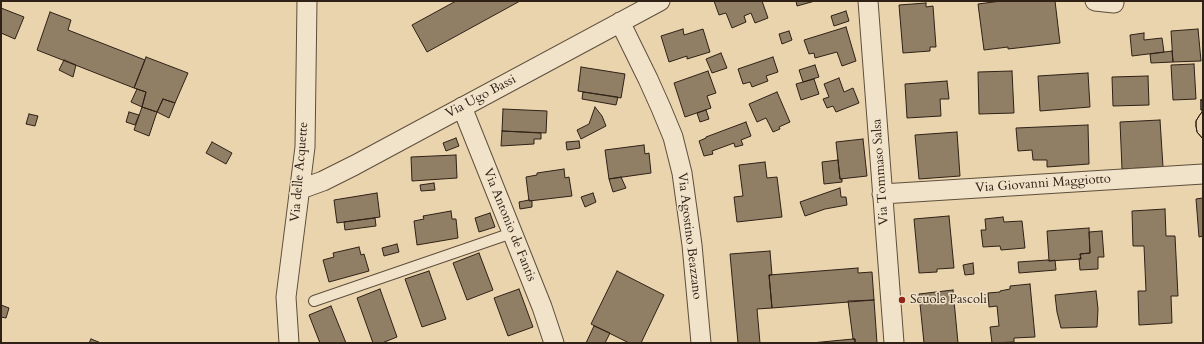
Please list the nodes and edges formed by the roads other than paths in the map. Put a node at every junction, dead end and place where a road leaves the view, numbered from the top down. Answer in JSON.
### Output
{"nodes":[{"id":1,"x":307,"y":1,"type":"edge"},
{"id":2,"x":660,"y":1,"type":"edge"},
{"id":3,"x":868,"y":1,"type":"edge"},
{"id":4,"x":1095,"y":1,"type":"edge"},
{"id":5,"x":1114,"y":3,"type":"dead end"},
{"id":6,"x":620,"y":22,"type":"junction"},
{"id":7,"x":462,"y":107,"type":"junction"},
{"id":8,"x":1203,"y":174,"type":"edge"},
{"id":9,"x":300,"y":189,"type":"junction"},
{"id":10,"x":882,"y":194,"type":"junction"},
{"id":11,"x":512,"y":233,"type":"junction"},
{"id":12,"x":314,"y":301,"type":"dead end"},
{"id":13,"x":289,"y":343,"type":"edge"},
{"id":14,"x":554,"y":343,"type":"edge"},
{"id":15,"x":700,"y":343,"type":"edge"},
{"id":16,"x":894,"y":343,"type":"edge"}],
"edges":[{"from":1,"to":9,"type":"street","name":"Via delle Acquette"},
{"from":2,"to":6,"type":"street","name":"Via Ugo Bassi"},
{"from":3,"to":10,"type":"street","name":"Via Tommaso Salsa"},
{"from":4,"to":5,"type":"street"},
{"from":6,"to":7,"type":"street","name":"Via Ugo Bassi"},
{"from":6,"to":15,"type":"street","name":"Via Agostino Beazzano"},
{"from":7,"to":9,"type":"street","name":"Via Ugo Bassi"},
{"from":7,"to":11,"type":"street","name":"Via Antonio de Fantis"},
{"from":8,"to":10,"type":"street","name":"Via Giovanni Maggiotto"},
{"from":9,"to":13,"type":"street","name":"Via delle Acquette"},
{"from":10,"to":16,"type":"street","name":"Via Tommaso Salsa"},
{"from":11,"to":12,"type":"lane"},
{"from":11,"to":14,"type":"street","name":"Via Antonio de Fantis"}]}
